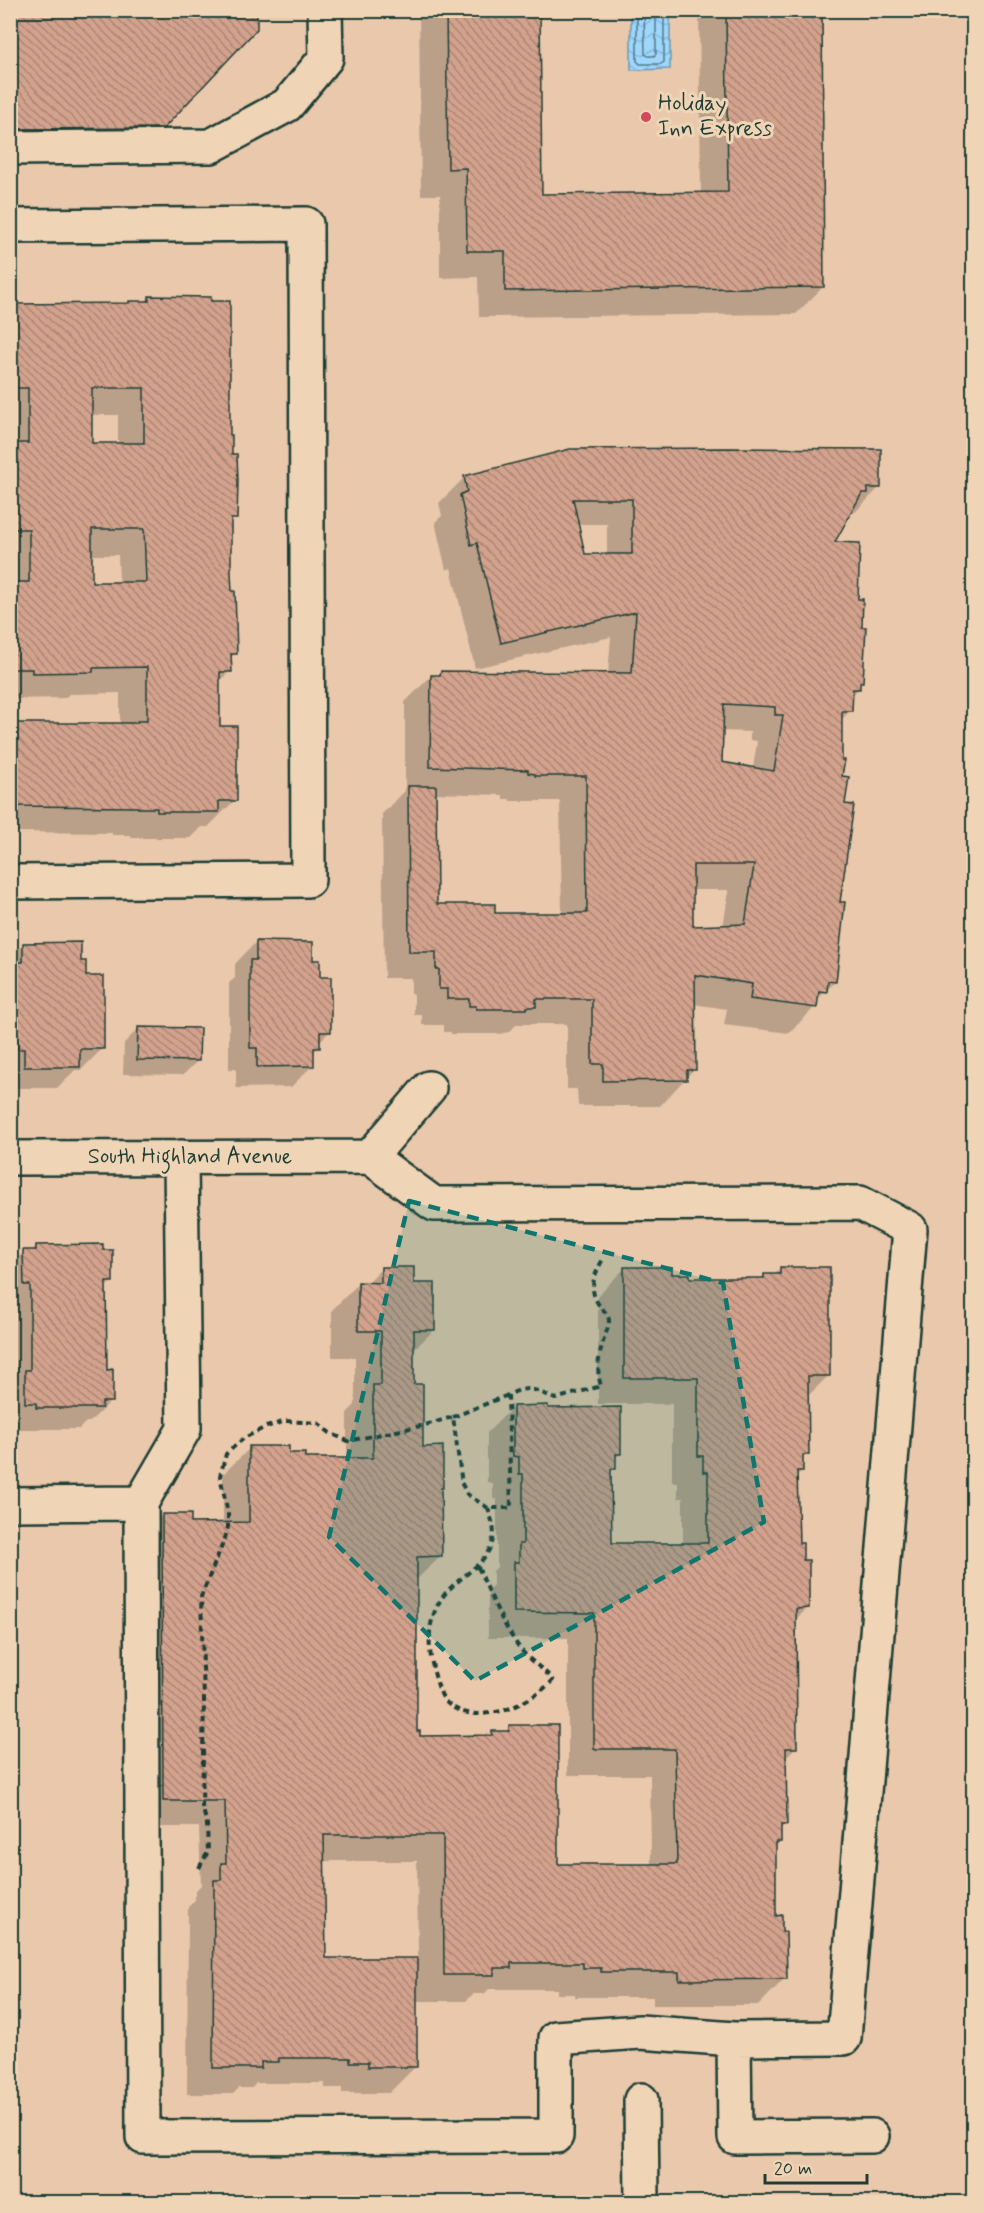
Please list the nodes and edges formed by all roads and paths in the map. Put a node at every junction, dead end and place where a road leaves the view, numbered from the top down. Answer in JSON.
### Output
{"nodes":[{"id":1,"x":325,"y":10,"type":"edge"},
{"id":2,"x":10,"y":148,"type":"edge"},
{"id":3,"x":10,"y":226,"type":"edge"},
{"id":4,"x":10,"y":882,"type":"edge"},
{"id":5,"x":429,"y":1088,"type":"dead end"},
{"id":6,"x":181,"y":1157,"type":"junction"},
{"id":7,"x":370,"y":1157,"type":"junction"},
{"id":8,"x":10,"y":1158,"type":"edge"},
{"id":9,"x":604,"y":1257,"type":"dead end"},
{"id":10,"x":508,"y":1395,"type":"junction"},
{"id":11,"x":453,"y":1417,"type":"junction"},
{"id":12,"x":141,"y":1503,"type":"junction"},
{"id":13,"x":10,"y":1504,"type":"edge"},
{"id":14,"x":488,"y":1508,"type":"junction"},
{"id":15,"x":478,"y":1567,"type":"junction"},
{"id":16,"x":199,"y":1868,"type":"dead end"},
{"id":17,"x":734,"y":2039,"type":"junction"},
{"id":18,"x":641,"y":2100,"type":"dead end"},
{"id":19,"x":872,"y":2136,"type":"dead end"},
{"id":20,"x":642,"y":2202,"type":"edge"}],
"edges":[{"from":1,"to":2,"type":"street"},
{"from":3,"to":4,"type":"street"},
{"from":5,"to":7,"type":"street"},
{"from":6,"to":7,"type":"street","name":"South Highland Avenue"},
{"from":6,"to":8,"type":"street","name":"South Highland Avenue"},
{"from":6,"to":12,"type":"street"},
{"from":7,"to":17,"type":"street"},
{"from":9,"to":10,"type":"path"},
{"from":10,"to":11,"type":"path"},
{"from":10,"to":14,"type":"path"},
{"from":11,"to":14,"type":"path"},
{"from":11,"to":16,"type":"path"},
{"from":12,"to":13,"type":"street"},
{"from":12,"to":17,"type":"street"},
{"from":14,"to":15,"type":"path"},
{"from":15,"to":15,"type":"path"},
{"from":17,"to":19,"type":"street"},
{"from":18,"to":20,"type":"street"}]}
